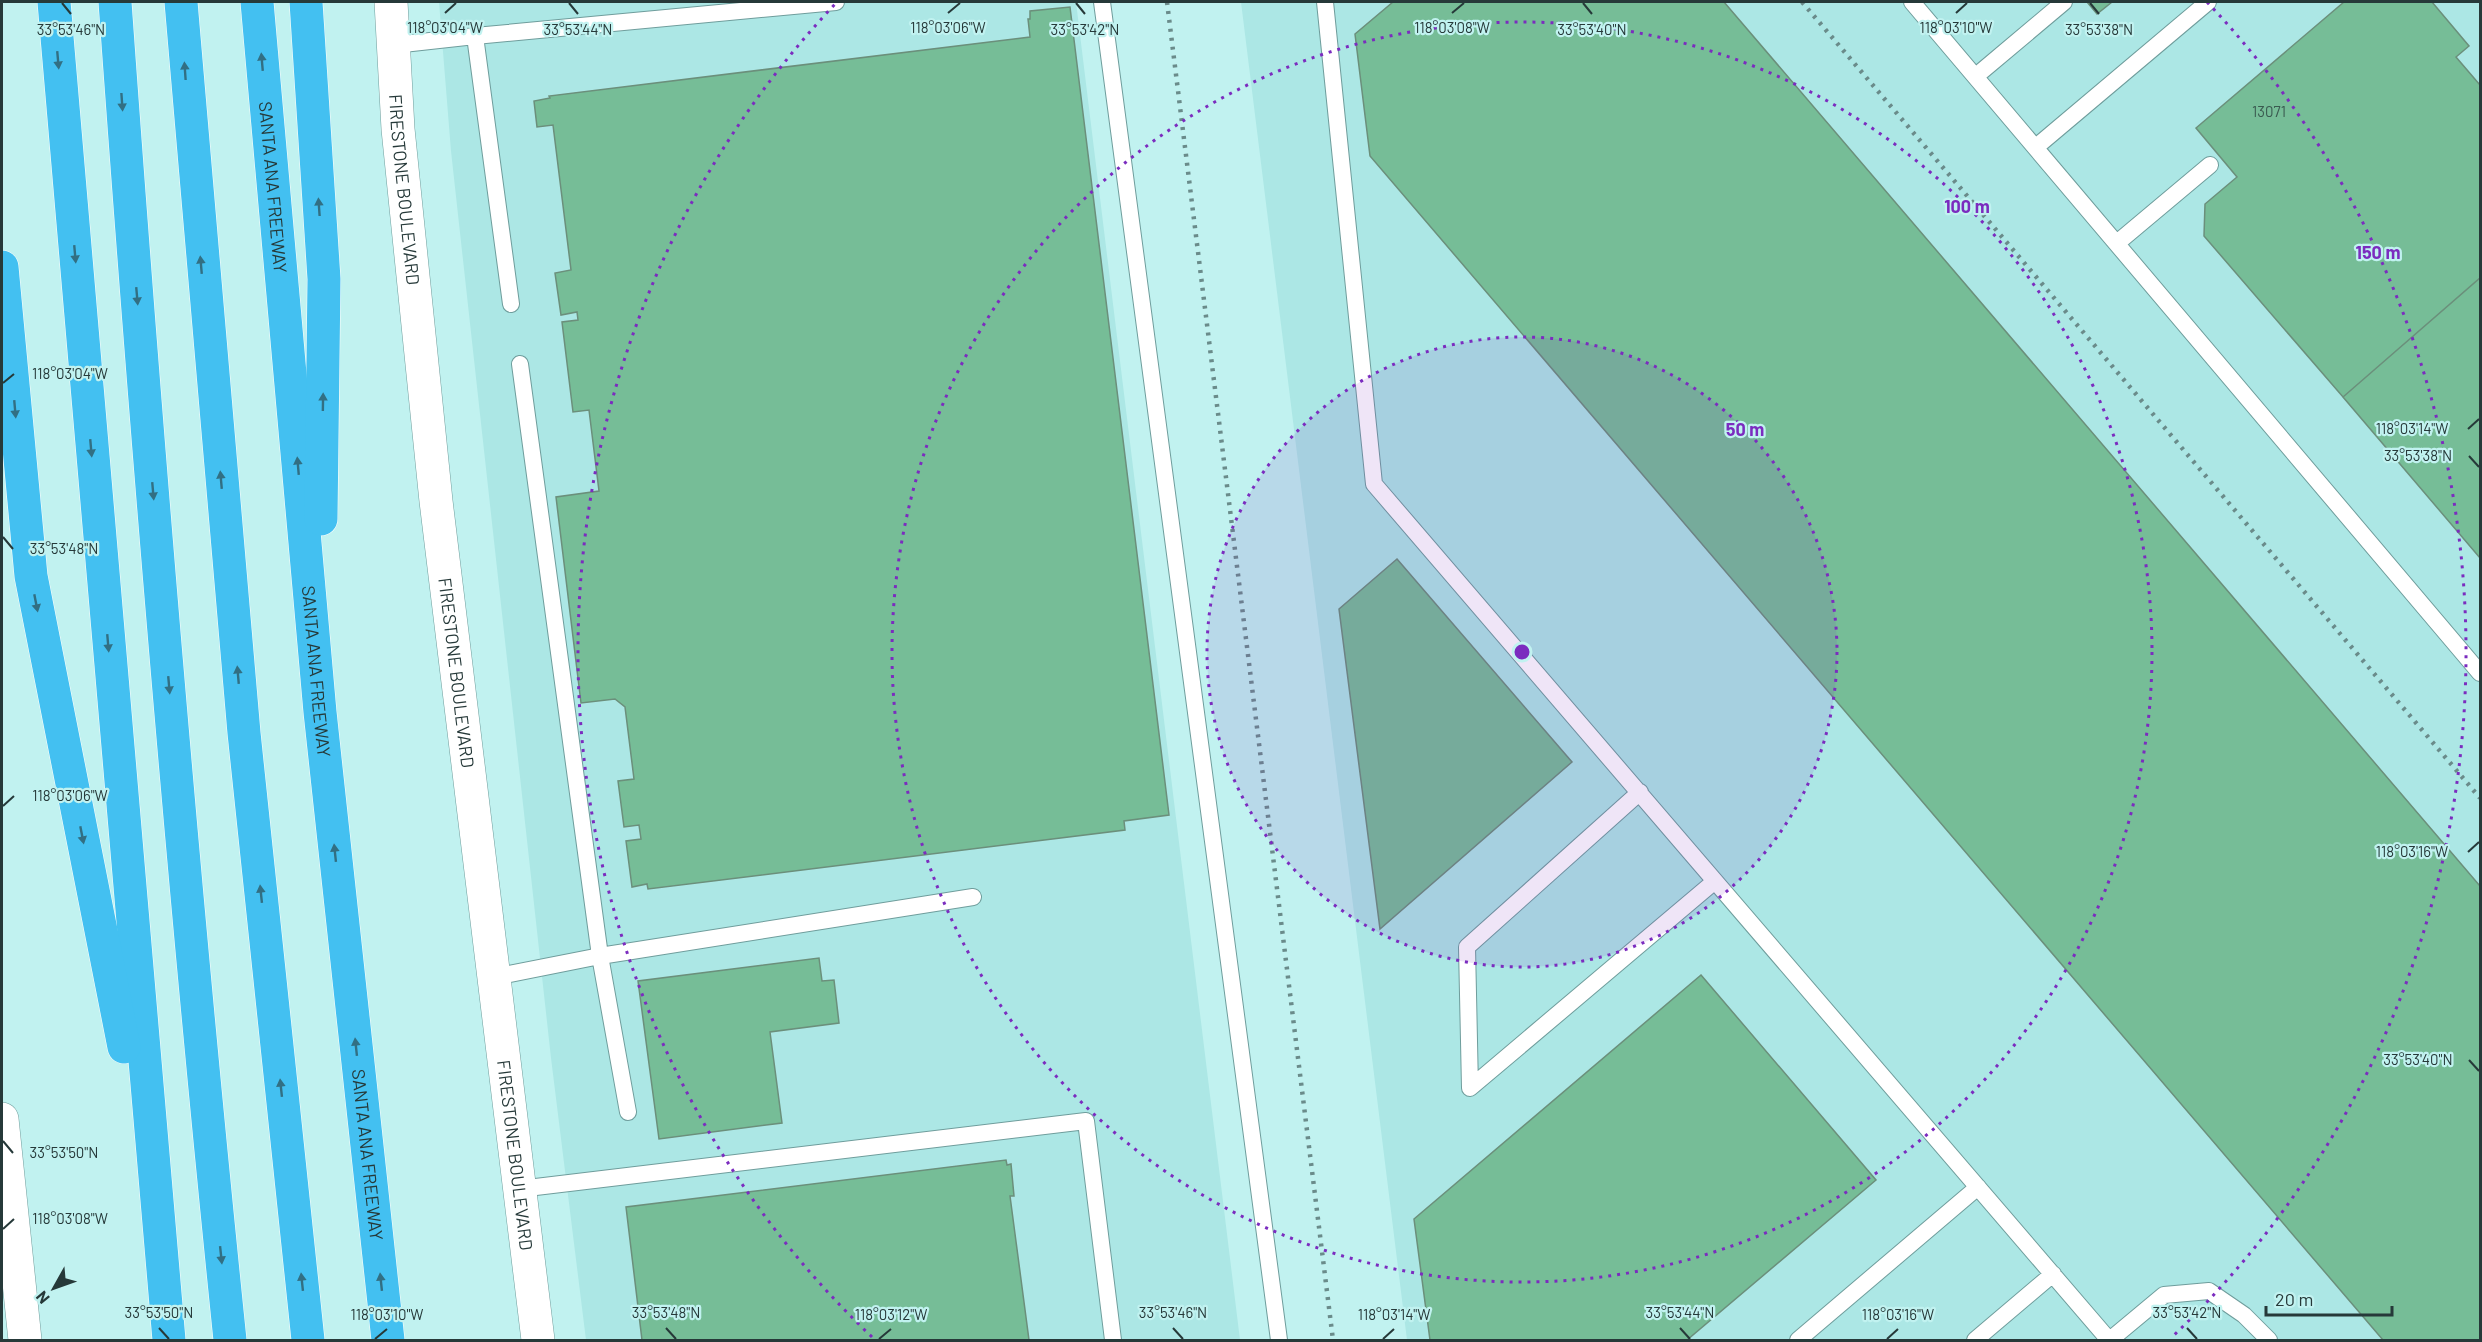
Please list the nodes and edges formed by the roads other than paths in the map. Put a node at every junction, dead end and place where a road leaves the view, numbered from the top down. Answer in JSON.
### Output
{"nodes":[{"id":1,"x":54,"y":2,"type":"edge"},
{"id":2,"x":115,"y":2,"type":"edge"},
{"id":3,"x":181,"y":2,"type":"edge"},
{"id":4,"x":257,"y":2,"type":"edge"},
{"id":5,"x":306,"y":2,"type":"edge"},
{"id":6,"x":391,"y":2,"type":"edge"},
{"id":7,"x":836,"y":2,"type":"edge"},
{"id":8,"x":1102,"y":2,"type":"edge"},
{"id":9,"x":1325,"y":2,"type":"edge"},
{"id":10,"x":1912,"y":2,"type":"edge"},
{"id":11,"x":2064,"y":2,"type":"edge"},
{"id":12,"x":2208,"y":2,"type":"edge"},
{"id":13,"x":475,"y":36,"type":"junction"},
{"id":14,"x":393,"y":45,"type":"junction"},
{"id":15,"x":1976,"y":76,"type":"junction"},
{"id":16,"x":2036,"y":147,"type":"junction"},
{"id":17,"x":2210,"y":165,"type":"dead end"},
{"id":18,"x":2117,"y":243,"type":"junction"},
{"id":19,"x":2,"y":267,"type":"edge"},
{"id":20,"x":511,"y":304,"type":"dead end"},
{"id":21,"x":520,"y":364,"type":"dead end"},
{"id":22,"x":2480,"y":672,"type":"edge"},
{"id":23,"x":320,"y":712,"type":"junction"},
{"id":24,"x":1640,"y":792,"type":"junction"},
{"id":25,"x":1715,"y":880,"type":"junction"},
{"id":26,"x":973,"y":897,"type":"dead end"},
{"id":27,"x":600,"y":956,"type":"junction"},
{"id":28,"x":494,"y":977,"type":"junction"},
{"id":29,"x":628,"y":1112,"type":"dead end"},
{"id":30,"x":2,"y":1119,"type":"edge"},
{"id":31,"x":1978,"y":1187,"type":"junction"},
{"id":32,"x":519,"y":1189,"type":"junction"},
{"id":33,"x":5,"y":1205,"type":"edge"},
{"id":34,"x":156,"y":1207,"type":"junction"},
{"id":35,"x":2053,"y":1274,"type":"junction"},
{"id":36,"x":25,"y":1341,"type":"edge"},
{"id":37,"x":170,"y":1341,"type":"edge"},
{"id":38,"x":230,"y":1341,"type":"edge"},
{"id":39,"x":308,"y":1341,"type":"edge"},
{"id":40,"x":388,"y":1341,"type":"edge"},
{"id":41,"x":538,"y":1341,"type":"edge"},
{"id":42,"x":1113,"y":1341,"type":"edge"},
{"id":43,"x":1279,"y":1341,"type":"edge"},
{"id":44,"x":1798,"y":1341,"type":"edge"},
{"id":45,"x":1975,"y":1341,"type":"edge"},
{"id":46,"x":2110,"y":1341,"type":"edge"},
{"id":47,"x":2269,"y":1341,"type":"edge"}],
"edges":[{"from":1,"to":34,"type":"highway","one_way":true},
{"from":2,"to":38,"type":"highway","one_way":true},
{"from":39,"to":3,"type":"highway","one_way":true},
{"from":23,"to":4,"type":"highway","name":"SANTA ANA FREEWAY","one_way":true},
{"from":23,"to":5,"type":"highway","one_way":true},
{"from":6,"to":14,"type":"street","name":"FIRESTONE BOULEVARD"},
{"from":7,"to":13,"type":"lane"},
{"from":8,"to":43,"type":"lane"},
{"from":9,"to":24,"type":"lane"},
{"from":10,"to":15,"type":"lane"},
{"from":11,"to":15,"type":"lane"},
{"from":12,"to":16,"type":"lane"},
{"from":13,"to":14,"type":"lane"},
{"from":13,"to":20,"type":"lane"},
{"from":14,"to":28,"type":"street","name":"FIRESTONE BOULEVARD"},
{"from":15,"to":16,"type":"lane"},
{"from":16,"to":18,"type":"lane"},
{"from":17,"to":18,"type":"lane"},
{"from":18,"to":22,"type":"lane"},
{"from":19,"to":34,"type":"highway","one_way":true},
{"from":21,"to":27,"type":"lane"},
{"from":40,"to":23,"type":"highway","name":"SANTA ANA FREEWAY","one_way":true},
{"from":24,"to":25,"type":"lane"},
{"from":24,"to":25,"type":"lane"},
{"from":25,"to":31,"type":"lane"},
{"from":26,"to":27,"type":"lane"},
{"from":27,"to":28,"type":"lane"},
{"from":27,"to":29,"type":"lane"},
{"from":28,"to":32,"type":"street","name":"FIRESTONE BOULEVARD"},
{"from":30,"to":33,"type":"street"},
{"from":31,"to":35,"type":"lane"},
{"from":31,"to":44,"type":"lane"},
{"from":32,"to":41,"type":"street","name":"FIRESTONE BOULEVARD"},
{"from":32,"to":42,"type":"lane"},
{"from":33,"to":36,"type":"street"},
{"from":34,"to":37,"type":"highway"},
{"from":35,"to":45,"type":"lane"},
{"from":35,"to":46,"type":"lane"},
{"from":46,"to":47,"type":"lane"}]}
